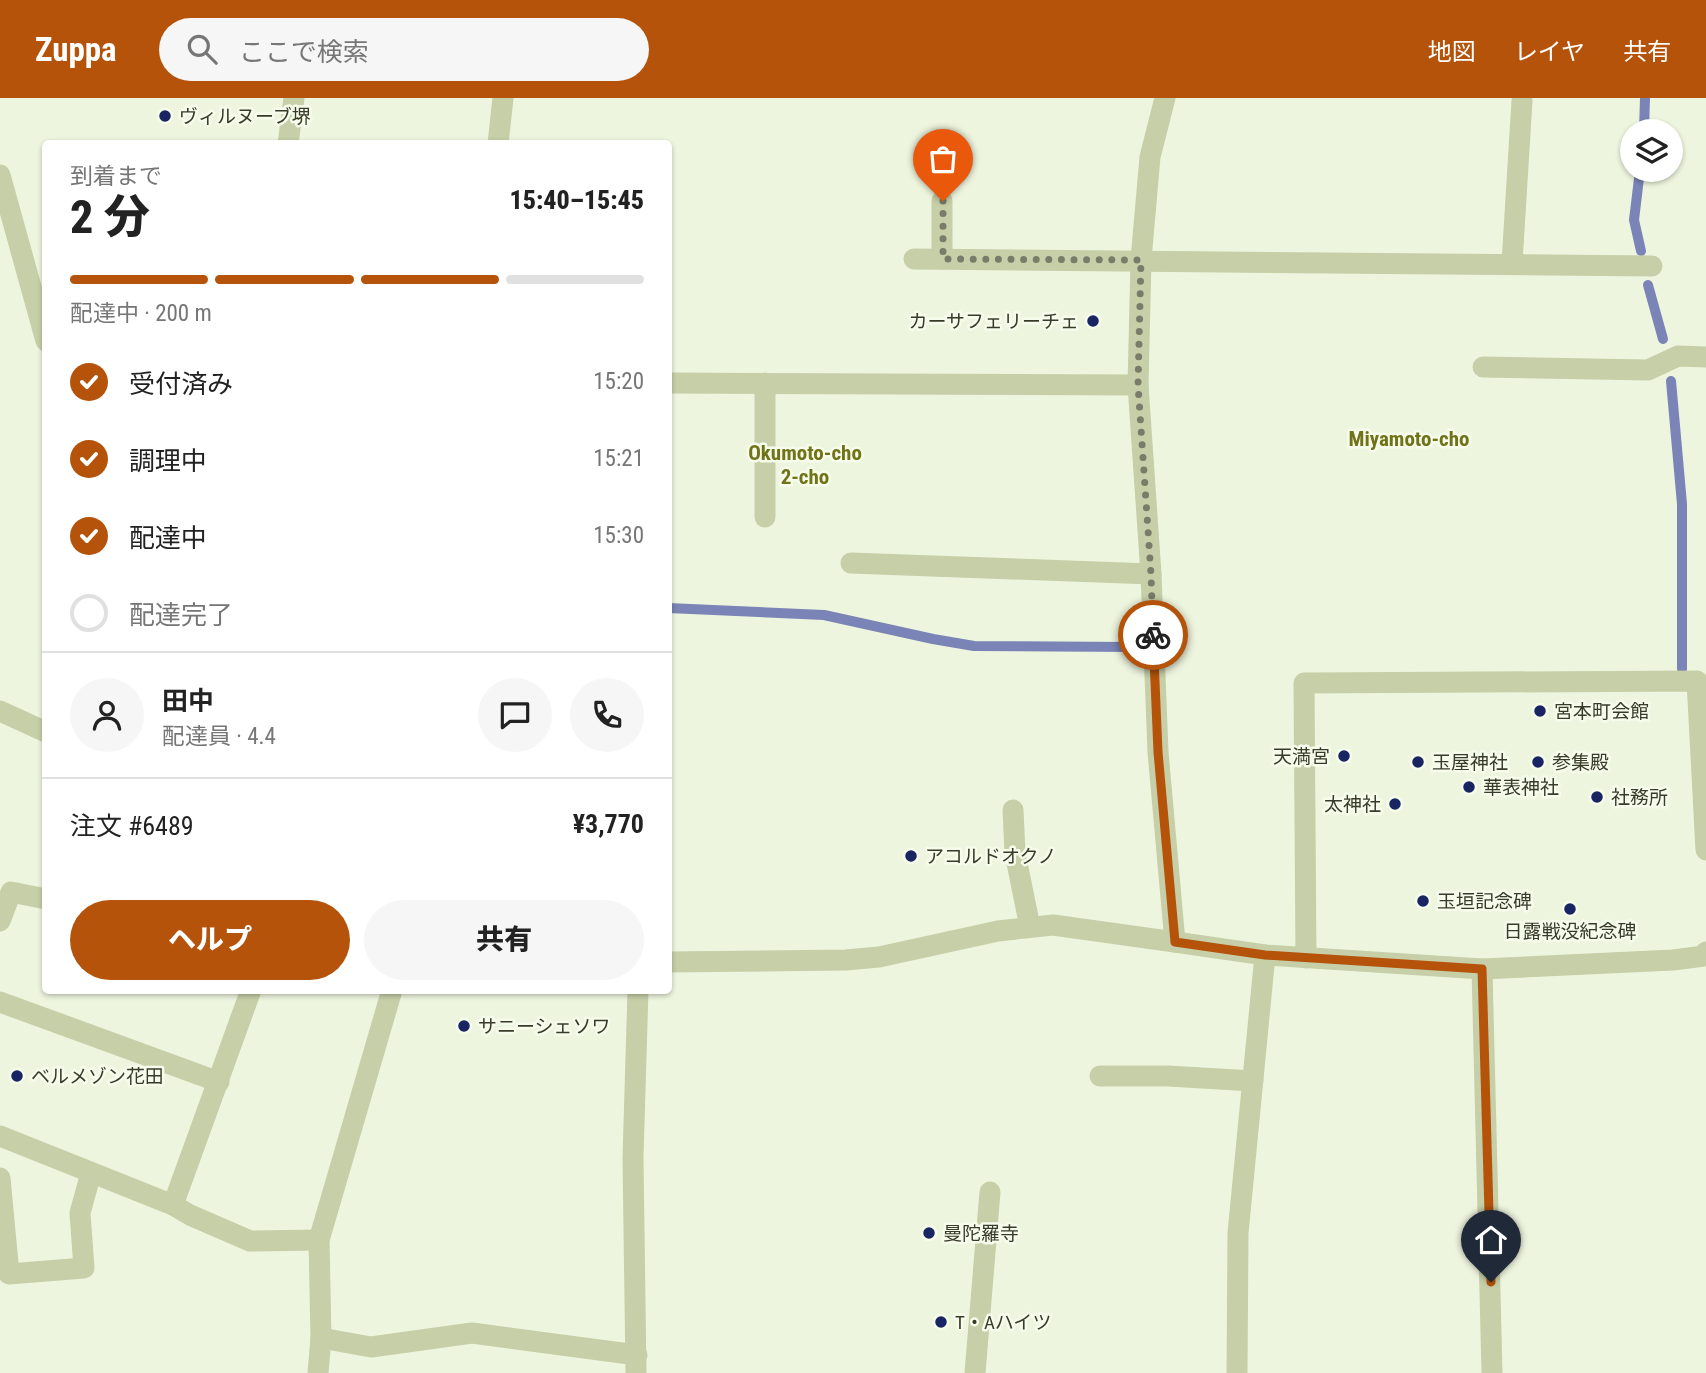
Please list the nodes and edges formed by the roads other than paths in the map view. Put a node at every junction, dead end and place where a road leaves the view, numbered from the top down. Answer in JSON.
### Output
{"nodes":[{"id":1,"x":294,"y":98,"type":"edge"},
{"id":2,"x":503,"y":98,"type":"edge"},
{"id":3,"x":1165,"y":98,"type":"edge"},
{"id":4,"x":1522,"y":101,"type":"dead end"},
{"id":5,"x":289,"y":140,"type":"edge"},
{"id":6,"x":498,"y":140,"type":"edge"},
{"id":7,"x":0,"y":175,"type":"edge"},
{"id":8,"x":943,"y":201,"type":"dead end"},
{"id":9,"x":915,"y":259,"type":"dead end"},
{"id":10,"x":943,"y":259,"type":"junction"},
{"id":11,"x":1141,"y":260,"type":"junction"},
{"id":12,"x":1512,"y":264,"type":"junction"},
{"id":13,"x":1652,"y":266,"type":"dead end"},
{"id":14,"x":37,"y":278,"type":"edge"},
{"id":15,"x":42,"y":313,"type":"edge"},
{"id":16,"x":1706,"y":357,"type":"edge"},
{"id":17,"x":1483,"y":367,"type":"dead end"},
{"id":18,"x":672,"y":383,"type":"edge"},
{"id":19,"x":765,"y":383,"type":"junction"},
{"id":20,"x":1138,"y":385,"type":"junction"},
{"id":21,"x":765,"y":517,"type":"dead end"},
{"id":22,"x":851,"y":564,"type":"dead end"},
{"id":23,"x":1151,"y":574,"type":"junction"},
{"id":24,"x":0,"y":711,"type":"edge"},
{"id":25,"x":42,"y":730,"type":"edge"},
{"id":26,"x":1013,"y":810,"type":"dead end"},
{"id":27,"x":1706,"y":850,"type":"edge"},
{"id":28,"x":42,"y":897,"type":"edge"},
{"id":29,"x":0,"y":921,"type":"edge"},
{"id":30,"x":1030,"y":927,"type":"junction"},
{"id":31,"x":1175,"y":942,"type":"junction"},
{"id":32,"x":1706,"y":951,"type":"edge"},
{"id":33,"x":1265,"y":955,"type":"junction"},
{"id":34,"x":1306,"y":958,"type":"junction"},
{"id":35,"x":672,"y":962,"type":"edge"},
{"id":36,"x":1482,"y":969,"type":"junction"},
{"id":37,"x":250,"y":994,"type":"edge"},
{"id":38,"x":391,"y":994,"type":"edge"},
{"id":39,"x":638,"y":994,"type":"edge"},
{"id":40,"x":0,"y":1002,"type":"edge"},
{"id":41,"x":1100,"y":1076,"type":"dead end"},
{"id":42,"x":1253,"y":1081,"type":"junction"},
{"id":43,"x":219,"y":1082,"type":"junction"},
{"id":44,"x":0,"y":1136,"type":"edge"},
{"id":45,"x":91,"y":1173,"type":"junction"},
{"id":46,"x":0,"y":1178,"type":"edge"},
{"id":47,"x":990,"y":1192,"type":"dead end"},
{"id":48,"x":173,"y":1205,"type":"junction"},
{"id":49,"x":319,"y":1240,"type":"junction"},
{"id":50,"x":321,"y":1338,"type":"junction"},
{"id":51,"x":636,"y":1364,"type":"edge"},
{"id":52,"x":318,"y":1373,"type":"edge"},
{"id":53,"x":975,"y":1373,"type":"edge"},
{"id":54,"x":1237,"y":1373,"type":"edge"},
{"id":55,"x":1492,"y":1373,"type":"edge"}],
"edges":[{"from":1,"to":5,"type":"street"},
{"from":2,"to":6,"type":"street"},
{"from":3,"to":11,"type":"street"},
{"from":4,"to":12,"type":"street"},
{"from":7,"to":14,"type":"street"},
{"from":8,"to":10,"type":"street"},
{"from":9,"to":10,"type":"street"},
{"from":10,"to":11,"type":"street"},
{"from":11,"to":12,"type":"street"},
{"from":11,"to":20,"type":"street"},
{"from":12,"to":13,"type":"street"},
{"from":14,"to":15,"type":"street"},
{"from":16,"to":17,"type":"street"},
{"from":18,"to":19,"type":"street"},
{"from":19,"to":20,"type":"street"},
{"from":19,"to":21,"type":"street"},
{"from":20,"to":23,"type":"street"},
{"from":22,"to":23,"type":"street"},
{"from":23,"to":31,"type":"street"},
{"from":24,"to":25,"type":"street"},
{"from":26,"to":30,"type":"street"},
{"from":27,"to":34,"type":"street"},
{"from":28,"to":29,"type":"street"},
{"from":30,"to":31,"type":"street"},
{"from":30,"to":35,"type":"street"},
{"from":31,"to":33,"type":"street"},
{"from":32,"to":36,"type":"street"},
{"from":33,"to":34,"type":"street"},
{"from":33,"to":42,"type":"street"},
{"from":34,"to":36,"type":"street"},
{"from":36,"to":55,"type":"street"},
{"from":37,"to":43,"type":"street"},
{"from":38,"to":49,"type":"street"},
{"from":39,"to":51,"type":"street"},
{"from":40,"to":43,"type":"street"},
{"from":41,"to":42,"type":"street"},
{"from":42,"to":54,"type":"street"},
{"from":43,"to":48,"type":"street"},
{"from":44,"to":45,"type":"street"},
{"from":45,"to":46,"type":"street"},
{"from":45,"to":48,"type":"street"},
{"from":47,"to":53,"type":"street"},
{"from":48,"to":49,"type":"street"},
{"from":49,"to":50,"type":"street"},
{"from":50,"to":51,"type":"street"},
{"from":50,"to":52,"type":"street"}]}
